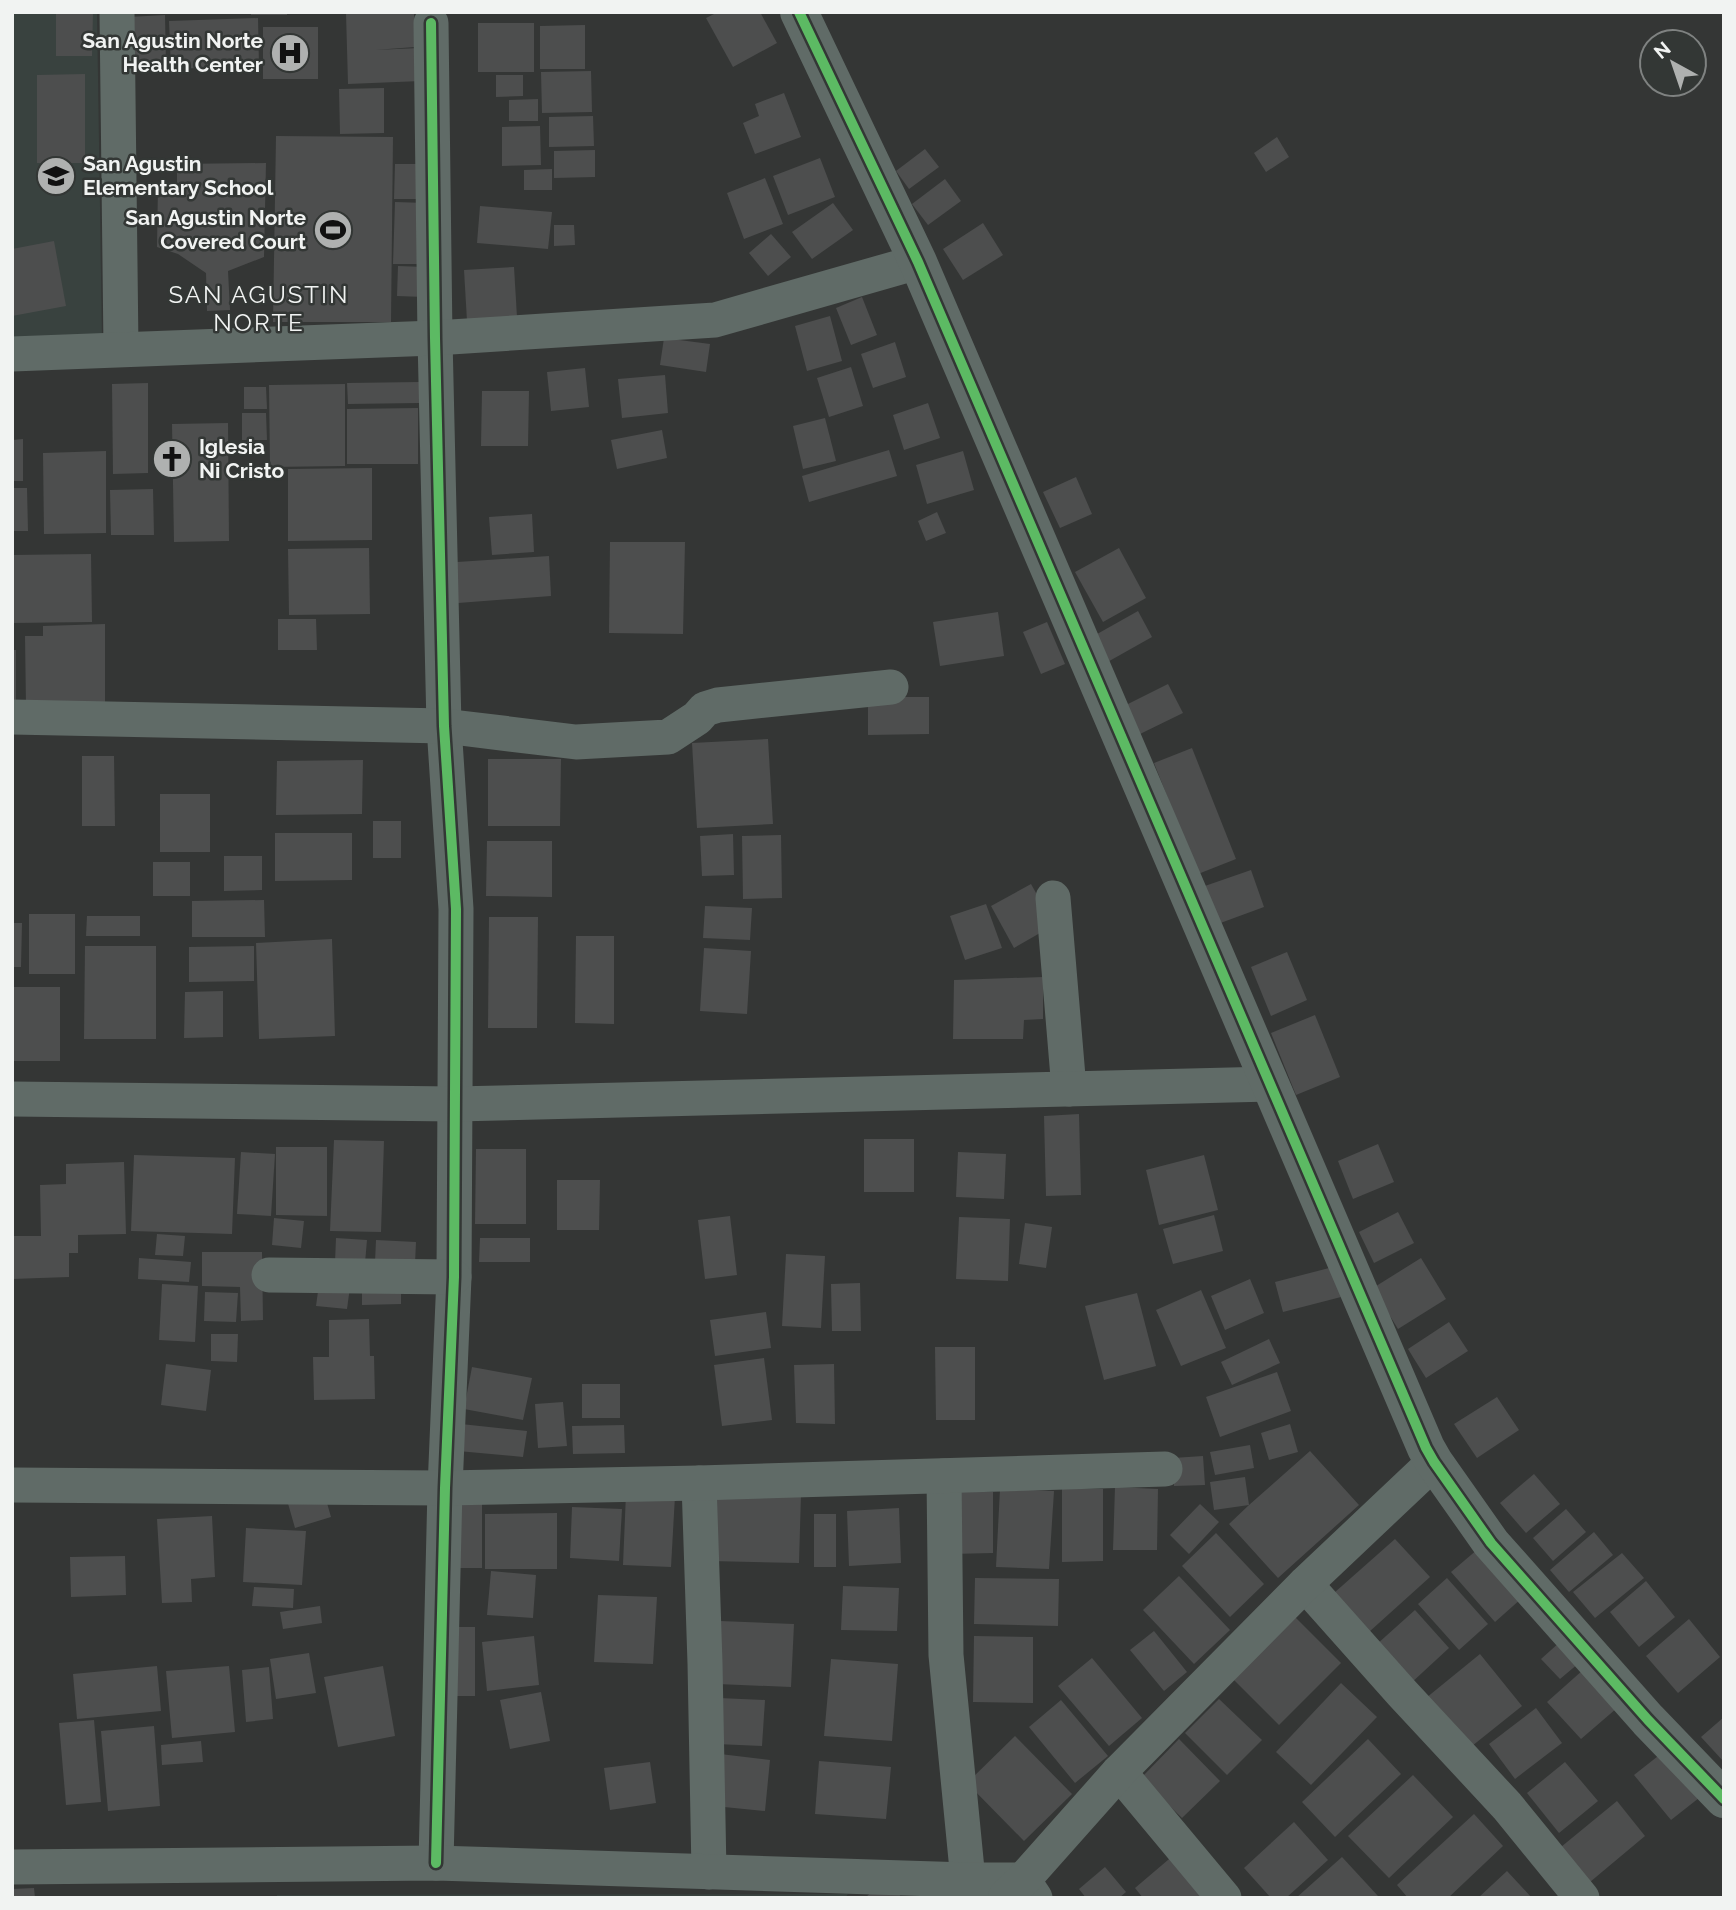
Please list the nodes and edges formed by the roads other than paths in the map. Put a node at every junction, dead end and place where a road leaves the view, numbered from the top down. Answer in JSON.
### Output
{"nodes":[{"id":1,"x":117,"y":12,"type":"edge"},
{"id":2,"x":799,"y":12,"type":"edge"},
{"id":3,"x":431,"y":23,"type":"dead end"},
{"id":4,"x":918,"y":262,"type":"junction"},
{"id":5,"x":435,"y":338,"type":"junction"},
{"id":6,"x":121,"y":349,"type":"junction"},
{"id":7,"x":12,"y":354,"type":"edge"},
{"id":8,"x":891,"y":687,"type":"dead end"},
{"id":9,"x":12,"y":717,"type":"edge"},
{"id":10,"x":444,"y":726,"type":"junction"},
{"id":11,"x":1053,"y":898,"type":"dead end"},
{"id":12,"x":1271,"y":1084,"type":"junction"},
{"id":13,"x":1069,"y":1090,"type":"junction"},
{"id":14,"x":12,"y":1099,"type":"edge"},
{"id":15,"x":455,"y":1104,"type":"junction"},
{"id":16,"x":269,"y":1275,"type":"dead end"},
{"id":17,"x":454,"y":1277,"type":"junction"},
{"id":18,"x":1434,"y":1462,"type":"junction"},
{"id":19,"x":1165,"y":1469,"type":"dead end"},
{"id":20,"x":944,"y":1476,"type":"junction"},
{"id":21,"x":699,"y":1483,"type":"junction"},
{"id":22,"x":12,"y":1485,"type":"edge"},
{"id":23,"x":445,"y":1488,"type":"junction"},
{"id":24,"x":1305,"y":1584,"type":"junction"},
{"id":25,"x":1119,"y":1772,"type":"junction"},
{"id":26,"x":1724,"y":1799,"type":"edge"},
{"id":27,"x":436,"y":1863,"type":"junction"},
{"id":28,"x":12,"y":1867,"type":"edge"},
{"id":29,"x":709,"y":1872,"type":"junction"},
{"id":30,"x":968,"y":1880,"type":"junction"},
{"id":31,"x":1021,"y":1892,"type":"edge"},
{"id":32,"x":1224,"y":1898,"type":"edge"},
{"id":33,"x":1582,"y":1898,"type":"edge"}],
"edges":[{"from":1,"to":6,"type":"street"},
{"from":2,"to":4,"type":"street"},
{"from":3,"to":5,"type":"street"},
{"from":4,"to":5,"type":"street"},
{"from":4,"to":12,"type":"street"},
{"from":5,"to":6,"type":"street"},
{"from":5,"to":10,"type":"street"},
{"from":6,"to":7,"type":"street"},
{"from":8,"to":10,"type":"street"},
{"from":9,"to":10,"type":"street"},
{"from":10,"to":15,"type":"street"},
{"from":11,"to":13,"type":"street"},
{"from":12,"to":13,"type":"street"},
{"from":12,"to":18,"type":"street"},
{"from":13,"to":15,"type":"street"},
{"from":14,"to":15,"type":"street"},
{"from":15,"to":17,"type":"street"},
{"from":16,"to":17,"type":"street"},
{"from":17,"to":23,"type":"street"},
{"from":18,"to":24,"type":"street"},
{"from":18,"to":26,"type":"street"},
{"from":19,"to":20,"type":"street"},
{"from":20,"to":21,"type":"street"},
{"from":20,"to":30,"type":"street"},
{"from":21,"to":23,"type":"street"},
{"from":21,"to":29,"type":"street"},
{"from":22,"to":23,"type":"street"},
{"from":23,"to":27,"type":"street"},
{"from":24,"to":25,"type":"street"},
{"from":24,"to":33,"type":"street"},
{"from":25,"to":31,"type":"street"},
{"from":25,"to":32,"type":"street"},
{"from":27,"to":28,"type":"street"},
{"from":27,"to":29,"type":"street"},
{"from":29,"to":30,"type":"street"},
{"from":30,"to":31,"type":"street"}]}
